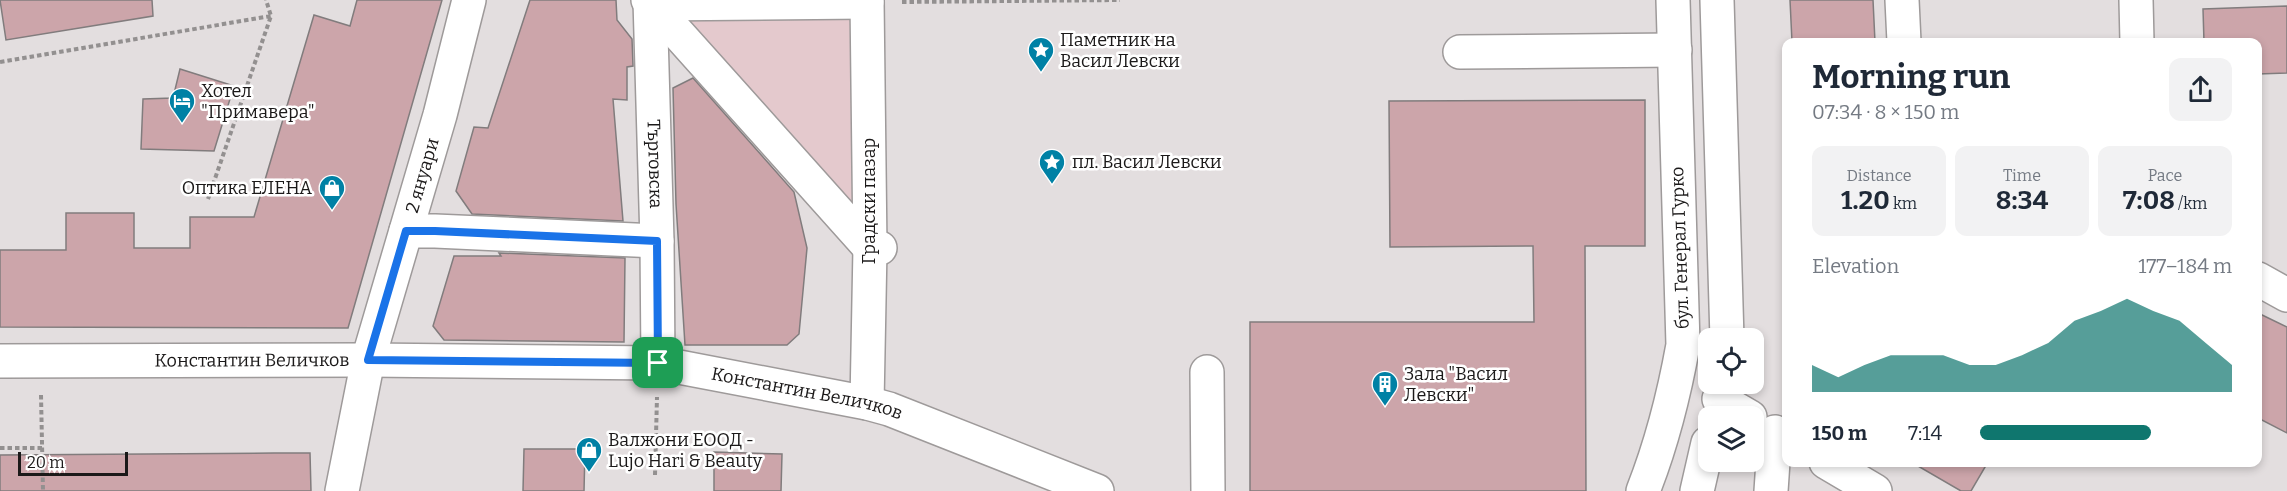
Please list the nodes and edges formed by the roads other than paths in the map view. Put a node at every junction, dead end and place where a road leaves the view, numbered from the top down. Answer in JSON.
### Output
{"nodes":[{"id":1,"x":469,"y":0,"type":"edge"},
{"id":2,"x":1673,"y":0,"type":"edge"},
{"id":3,"x":1717,"y":0,"type":"edge"},
{"id":4,"x":1902,"y":0,"type":"edge"},
{"id":5,"x":2136,"y":0,"type":"edge"},
{"id":6,"x":650,"y":1,"type":"edge"},
{"id":7,"x":875,"y":2,"type":"edge"},
{"id":8,"x":1904,"y":38,"type":"edge"},
{"id":9,"x":2137,"y":38,"type":"edge"},
{"id":10,"x":1675,"y":50,"type":"junction"},
{"id":11,"x":1460,"y":52,"type":"dead end"},
{"id":12,"x":406,"y":231,"type":"junction"},
{"id":13,"x":657,"y":241,"type":"junction"},
{"id":14,"x":880,"y":248,"type":"junction"},
{"id":15,"x":2262,"y":281,"type":"edge"},
{"id":16,"x":2287,"y":296,"type":"edge"},
{"id":17,"x":1727,"y":328,"type":"edge"},
{"id":18,"x":368,"y":360,"type":"junction"},
{"id":19,"x":0,"y":361,"type":"edge"},
{"id":20,"x":658,"y":363,"type":"junction"},
{"id":21,"x":1207,"y":372,"type":"dead end"},
{"id":22,"x":1719,"y":400,"type":"edge"},
{"id":23,"x":867,"y":403,"type":"junction"},
{"id":24,"x":1766,"y":427,"type":"edge"},
{"id":25,"x":1834,"y":467,"type":"edge"},
{"id":26,"x":1701,"y":472,"type":"edge"},
{"id":27,"x":342,"y":491,"type":"edge"},
{"id":28,"x":1097,"y":491,"type":"edge"},
{"id":29,"x":1208,"y":491,"type":"edge"},
{"id":30,"x":1643,"y":491,"type":"edge"},
{"id":31,"x":1697,"y":491,"type":"edge"},
{"id":32,"x":1771,"y":491,"type":"edge"},
{"id":33,"x":1875,"y":491,"type":"edge"}],
"edges":[{"from":1,"to":12,"type":"street","name":"2 януари"},
{"from":2,"to":10,"type":"street","name":"бул. Генерал Гурко"},
{"from":3,"to":17,"type":"street"},
{"from":4,"to":8,"type":"street"},
{"from":5,"to":9,"type":"street"},
{"from":6,"to":7,"type":"street"},
{"from":6,"to":13,"type":"street","name":"Търговска"},
{"from":6,"to":14,"type":"street"},
{"from":7,"to":14,"type":"street","name":"Градски пазар"},
{"from":10,"to":11,"type":"street"},
{"from":10,"to":30,"type":"street","name":"бул. Генерал Гурко"},
{"from":12,"to":13,"type":"street"},
{"from":12,"to":18,"type":"street","name":"2 януари"},
{"from":13,"to":20,"type":"street","name":"Търговска"},
{"from":14,"to":23,"type":"street","name":"Градски пазар"},
{"from":15,"to":16,"type":"street"},
{"from":18,"to":19,"type":"street","name":"Константин Величков"},
{"from":18,"to":20,"type":"street","name":"Константин Величков"},
{"from":18,"to":27,"type":"street","name":"2 януари"},
{"from":20,"to":23,"type":"street","name":"Константин Величков"},
{"from":21,"to":29,"type":"street"},
{"from":22,"to":24,"type":"street"},
{"from":23,"to":28,"type":"street","name":"Константин Величков"},
{"from":24,"to":32,"type":"street"},
{"from":25,"to":33,"type":"street"},
{"from":26,"to":31,"type":"street"}]}
